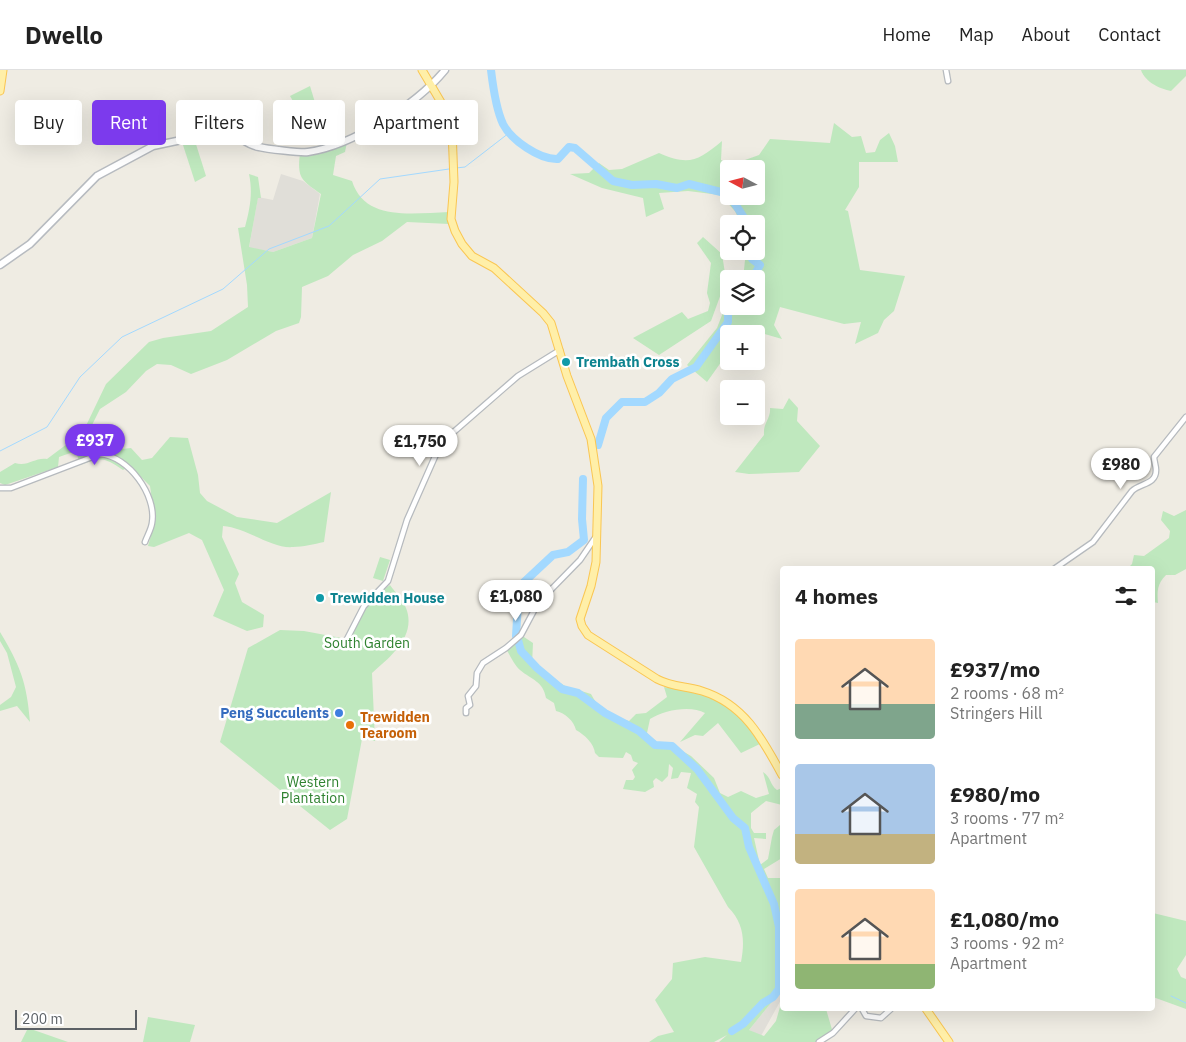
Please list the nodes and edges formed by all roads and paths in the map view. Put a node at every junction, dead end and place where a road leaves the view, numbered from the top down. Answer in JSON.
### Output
{"nodes":[{"id":1,"x":3,"y":70,"type":"edge"},
{"id":2,"x":422,"y":70,"type":"edge"},
{"id":3,"x":445,"y":70,"type":"edge"},
{"id":4,"x":946,"y":70,"type":"edge"},
{"id":5,"x":948,"y":81,"type":"dead end"},
{"id":6,"x":432,"y":86,"type":"junction"},
{"id":7,"x":0,"y":92,"type":"edge"},
{"id":8,"x":0,"y":265,"type":"edge"},
{"id":9,"x":560,"y":350,"type":"junction"},
{"id":10,"x":1186,"y":417,"type":"edge"},
{"id":11,"x":0,"y":488,"type":"edge"},
{"id":12,"x":595,"y":538,"type":"junction"},
{"id":13,"x":145,"y":542,"type":"dead end"},
{"id":14,"x":1058,"y":566,"type":"edge"},
{"id":15,"x":347,"y":639,"type":"dead end"},
{"id":16,"x":466,"y":713,"type":"dead end"},
{"id":17,"x":780,"y":770,"type":"edge"},
{"id":18,"x":853,"y":1011,"type":"edge"},
{"id":19,"x":863,"y":1011,"type":"edge"},
{"id":20,"x":889,"y":1011,"type":"edge"},
{"id":21,"x":927,"y":1011,"type":"edge"},
{"id":22,"x":819,"y":1042,"type":"edge"},
{"id":23,"x":949,"y":1042,"type":"edge"}],
"edges":[{"from":1,"to":7,"type":"main road"},
{"from":2,"to":6,"type":"main road"},
{"from":3,"to":6,"type":"main road"},
{"from":4,"to":5,"type":"street"},
{"from":6,"to":8,"type":"main road"},
{"from":6,"to":9,"type":"main road"},
{"from":9,"to":12,"type":"main road"},
{"from":9,"to":15,"type":"street"},
{"from":10,"to":14,"type":"street"},
{"from":11,"to":13,"type":"street"},
{"from":12,"to":16,"type":"street"},
{"from":12,"to":17,"type":"main road"},
{"from":18,"to":22,"type":"street"},
{"from":19,"to":20,"type":"street"},
{"from":21,"to":23,"type":"main road"}]}
